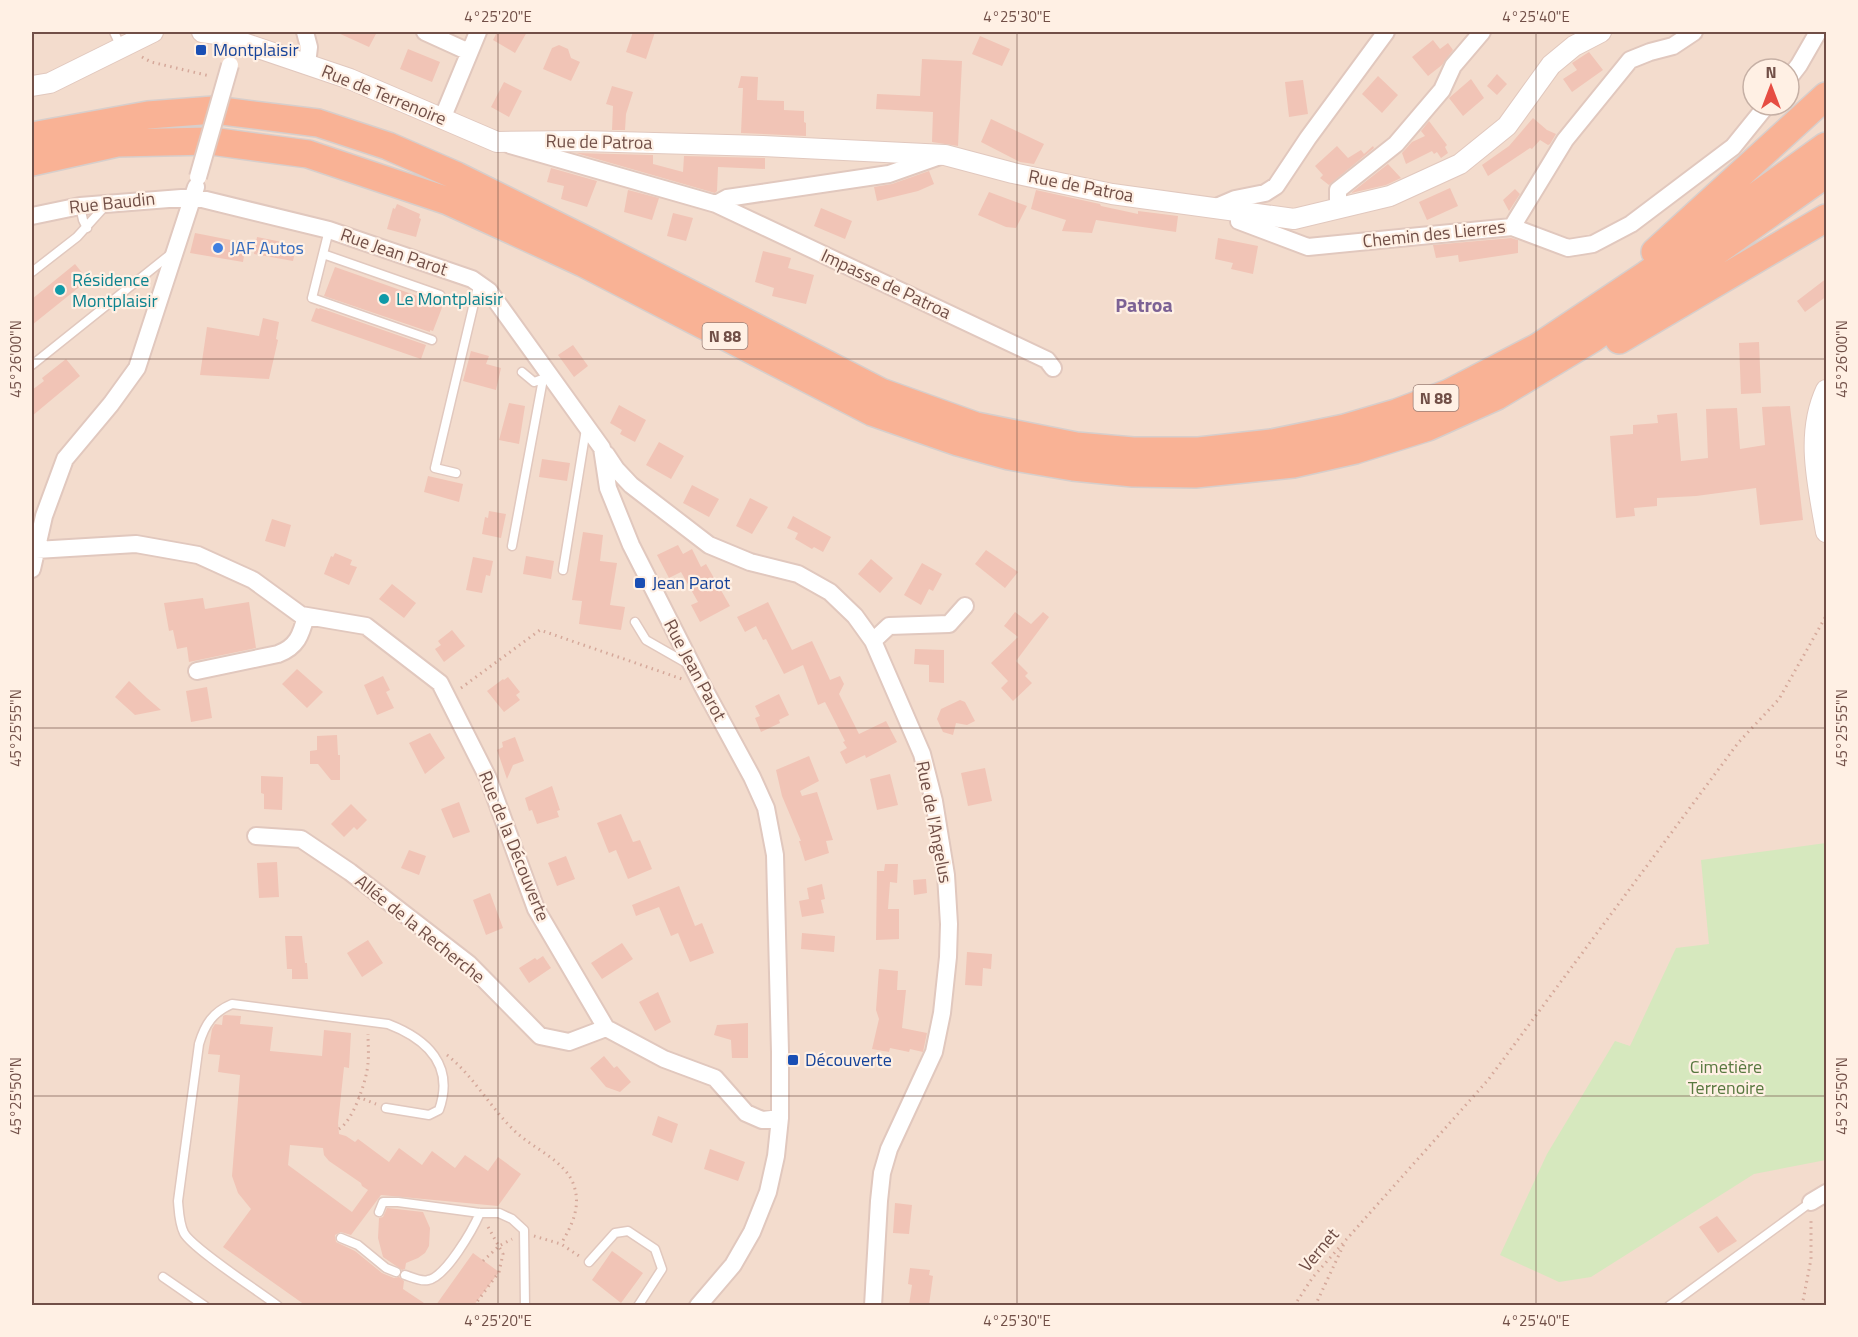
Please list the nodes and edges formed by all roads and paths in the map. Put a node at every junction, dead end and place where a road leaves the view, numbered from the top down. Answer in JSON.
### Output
{"nodes":[{"id":1,"x":150,"y":32,"type":"edge"},
{"id":2,"x":202,"y":32,"type":"edge"},
{"id":3,"x":305,"y":32,"type":"edge"},
{"id":4,"x":425,"y":32,"type":"edge"},
{"id":5,"x":478,"y":32,"type":"edge"},
{"id":6,"x":1386,"y":32,"type":"edge"},
{"id":7,"x":1482,"y":32,"type":"edge"},
{"id":8,"x":1601,"y":32,"type":"edge"},
{"id":9,"x":1694,"y":32,"type":"edge"},
{"id":10,"x":1818,"y":32,"type":"edge"},
{"id":11,"x":237,"y":36,"type":"edge"},
{"id":12,"x":118,"y":39,"type":"edge"},
{"id":13,"x":469,"y":52,"type":"junction"},
{"id":14,"x":1801,"y":62,"type":"edge"},
{"id":15,"x":307,"y":64,"type":"junction"},
{"id":16,"x":225,"y":85,"type":"junction"},
{"id":17,"x":32,"y":86,"type":"edge"},
{"id":18,"x":1827,"y":96,"type":"edge"},
{"id":19,"x":148,"y":115,"type":"junction"},
{"id":20,"x":1757,"y":117,"type":"edge"},
{"id":21,"x":442,"y":119,"type":"junction"},
{"id":22,"x":32,"y":126,"type":"edge"},
{"id":23,"x":32,"y":136,"type":"edge"},
{"id":24,"x":497,"y":142,"type":"junction"},
{"id":25,"x":1827,"y":146,"type":"edge"},
{"id":26,"x":945,"y":154,"type":"junction"},
{"id":27,"x":32,"y":162,"type":"edge"},
{"id":28,"x":1827,"y":174,"type":"edge"},
{"id":29,"x":194,"y":196,"type":"junction"},
{"id":30,"x":107,"y":203,"type":"junction"},
{"id":31,"x":716,"y":204,"type":"junction"},
{"id":32,"x":80,"y":206,"type":"junction"},
{"id":33,"x":1214,"y":208,"type":"junction"},
{"id":34,"x":1338,"y":208,"type":"junction"},
{"id":35,"x":1240,"y":212,"type":"junction"},
{"id":36,"x":32,"y":216,"type":"edge"},
{"id":37,"x":1827,"y":218,"type":"edge"},
{"id":38,"x":1512,"y":227,"type":"junction"},
{"id":39,"x":87,"y":228,"type":"junction"},
{"id":40,"x":329,"y":230,"type":"junction"},
{"id":41,"x":176,"y":249,"type":"junction"},
{"id":42,"x":323,"y":254,"type":"junction"},
{"id":43,"x":32,"y":272,"type":"edge"},
{"id":44,"x":1646,"y":275,"type":"junction"},
{"id":45,"x":479,"y":282,"type":"junction"},
{"id":46,"x":441,"y":295,"type":"dead end"},
{"id":47,"x":432,"y":340,"type":"dead end"},
{"id":48,"x":1565,"y":357,"type":"junction"},
{"id":49,"x":32,"y":365,"type":"edge"},
{"id":50,"x":1053,"y":368,"type":"dead end"},
{"id":51,"x":522,"y":372,"type":"dead end"},
{"id":52,"x":547,"y":377,"type":"junction"},
{"id":53,"x":1827,"y":390,"type":"edge"},
{"id":54,"x":586,"y":425,"type":"junction"},
{"id":55,"x":602,"y":448,"type":"junction"},
{"id":56,"x":456,"y":473,"type":"dead end"},
{"id":57,"x":1827,"y":532,"type":"edge"},
{"id":58,"x":512,"y":546,"type":"dead end"},
{"id":59,"x":36,"y":550,"type":"junction"},
{"id":60,"x":32,"y":569,"type":"edge"},
{"id":61,"x":563,"y":570,"type":"dead end"},
{"id":62,"x":965,"y":606,"type":"dead end"},
{"id":63,"x":306,"y":616,"type":"junction"},
{"id":64,"x":1827,"y":616,"type":"edge"},
{"id":65,"x":634,"y":622,"type":"dead end"},
{"id":66,"x":873,"y":641,"type":"junction"},
{"id":67,"x":693,"y":668,"type":"junction"},
{"id":68,"x":197,"y":671,"type":"dead end"},
{"id":69,"x":669,"y":674,"type":"dead end"},
{"id":70,"x":448,"y":698,"type":"junction"},
{"id":71,"x":256,"y":836,"type":"dead end"},
{"id":72,"x":368,"y":1022,"type":"junction"},
{"id":73,"x":606,"y":1028,"type":"junction"},
{"id":74,"x":429,"y":1048,"type":"junction"},
{"id":75,"x":358,"y":1097,"type":"junction"},
{"id":76,"x":386,"y":1108,"type":"joint"},
{"id":77,"x":780,"y":1118,"type":"junction"},
{"id":78,"x":339,"y":1129,"type":"dead end"},
{"id":79,"x":1827,"y":1193,"type":"edge"},
{"id":80,"x":1811,"y":1202,"type":"junction"},
{"id":81,"x":379,"y":1212,"type":"dead end"},
{"id":82,"x":480,"y":1213,"type":"junction"},
{"id":83,"x":341,"y":1238,"type":"dead end"},
{"id":84,"x":1346,"y":1239,"type":"junction"},
{"id":85,"x":561,"y":1244,"type":"dead end"},
{"id":86,"x":589,"y":1262,"type":"dead end"},
{"id":87,"x":164,"y":1277,"type":"dead end"},
{"id":88,"x":205,"y":1305,"type":"edge"},
{"id":89,"x":278,"y":1305,"type":"edge"},
{"id":90,"x":474,"y":1305,"type":"edge"},
{"id":91,"x":525,"y":1305,"type":"edge"},
{"id":92,"x":638,"y":1305,"type":"edge"},
{"id":93,"x":698,"y":1305,"type":"edge"},
{"id":94,"x":873,"y":1305,"type":"edge"},
{"id":95,"x":1294,"y":1305,"type":"edge"},
{"id":96,"x":1315,"y":1305,"type":"edge"},
{"id":97,"x":1669,"y":1305,"type":"edge"},
{"id":98,"x":1802,"y":1305,"type":"edge"}],
"edges":[{"from":1,"to":12,"type":"street"},
{"from":2,"to":11,"type":"street","name":"Rue de Terrenoire"},
{"from":3,"to":15,"type":"street"},
{"from":4,"to":13,"type":"street"},
{"from":5,"to":13,"type":"street"},
{"from":6,"to":33,"type":"street"},
{"from":7,"to":34,"type":"street"},
{"from":8,"to":34,"type":"street","name":"Rue de Patroa"},
{"from":9,"to":38,"type":"street","name":"Chemin des Lierres"},
{"from":10,"to":14,"type":"street"},
{"from":11,"to":15,"type":"street","name":"Rue de Terrenoire"},
{"from":11,"to":16,"type":"street","bridge":true},
{"from":12,"to":16,"type":"path"},
{"from":12,"to":17,"type":"street"},
{"from":13,"to":21,"type":"street"},
{"from":15,"to":21,"type":"street","name":"Rue de Terrenoire"},
{"from":16,"to":29,"type":"street","bridge":true},
{"from":18,"to":44,"type":"highway"},
{"from":19,"to":22,"type":"highway"},
{"from":19,"to":23,"type":"highway","number":"N 88"},
{"from":19,"to":44,"type":"highway","number":"N 88"},
{"from":20,"to":38,"type":"street"},
{"from":21,"to":24,"type":"street","name":"Rue de Terrenoire"},
{"from":24,"to":26,"type":"street","name":"Rue de Patroa"},
{"from":24,"to":31,"type":"street","name":"Impasse de Patroa"},
{"from":25,"to":44,"type":"highway","number":"N 88"},
{"from":26,"to":31,"type":"street"},
{"from":26,"to":33,"type":"street","name":"Rue de Patroa"},
{"from":27,"to":48,"type":"highway","number":"N 88"},
{"from":28,"to":48,"type":"highway","number":"N 88"},
{"from":29,"to":30,"type":"street","name":"Rue Baudin"},
{"from":29,"to":40,"type":"street","name":"Rue Jean Parot"},
{"from":29,"to":41,"type":"street"},
{"from":30,"to":32,"type":"street","name":"Rue Baudin"},
{"from":30,"to":39,"type":"lane"},
{"from":31,"to":50,"type":"street","name":"Impasse de Patroa"},
{"from":32,"to":36,"type":"street","name":"Rue Baudin"},
{"from":32,"to":39,"type":"lane"},
{"from":33,"to":35,"type":"street","name":"Rue de Patroa"},
{"from":34,"to":35,"type":"street","name":"Rue de Patroa"},
{"from":35,"to":38,"type":"street","name":"Chemin des Lierres"},
{"from":37,"to":48,"type":"highway"},
{"from":39,"to":43,"type":"lane"},
{"from":40,"to":42,"type":"lane"},
{"from":40,"to":45,"type":"street","name":"Rue Jean Parot"},
{"from":41,"to":49,"type":"lane"},
{"from":41,"to":59,"type":"street"},
{"from":42,"to":46,"type":"lane"},
{"from":42,"to":47,"type":"lane"},
{"from":45,"to":52,"type":"street","name":"Rue Jean Parot"},
{"from":45,"to":56,"type":"lane"},
{"from":51,"to":52,"type":"lane"},
{"from":52,"to":54,"type":"street","name":"Rue Jean Parot"},
{"from":52,"to":58,"type":"lane"},
{"from":53,"to":57,"type":"street"},
{"from":54,"to":55,"type":"street","name":"Rue Jean Parot"},
{"from":54,"to":61,"type":"lane"},
{"from":55,"to":66,"type":"street","name":"Rue de l'Angelus"},
{"from":55,"to":67,"type":"street","name":"Rue Jean Parot"},
{"from":59,"to":60,"type":"street"},
{"from":59,"to":63,"type":"street"},
{"from":62,"to":66,"type":"street"},
{"from":63,"to":68,"type":"street"},
{"from":63,"to":70,"type":"street","name":"Rue de la Découverte"},
{"from":64,"to":84,"type":"path","name":"Vernet"},
{"from":65,"to":67,"type":"lane"},
{"from":66,"to":94,"type":"street","name":"Rue de l'Angelus"},
{"from":67,"to":77,"type":"street","name":"Rue Jean Parot"},
{"from":69,"to":70,"type":"path"},
{"from":70,"to":73,"type":"street","name":"Rue de la Découverte"},
{"from":71,"to":73,"type":"street","name":"Allée de la Recherche"},
{"from":72,"to":74,"type":"lane"},
{"from":72,"to":75,"type":"path"},
{"from":72,"to":89,"type":"lane"},
{"from":73,"to":77,"type":"street"},
{"from":74,"to":76,"type":"lane"},
{"from":74,"to":85,"type":"path"},
{"from":75,"to":76,"type":"path"},
{"from":75,"to":78,"type":"path"},
{"from":77,"to":93,"type":"street","name":"Rue Jean Parot"},
{"from":79,"to":80,"type":"street"},
{"from":80,"to":97,"type":"lane"},
{"from":80,"to":98,"type":"path"},
{"from":81,"to":82,"type":"lane"},
{"from":82,"to":83,"type":"lane"},
{"from":82,"to":90,"type":"path"},
{"from":82,"to":91,"type":"lane"},
{"from":84,"to":95,"type":"path","name":"Vernet"},
{"from":84,"to":96,"type":"path"},
{"from":86,"to":92,"type":"lane"},
{"from":87,"to":88,"type":"lane"}]}
